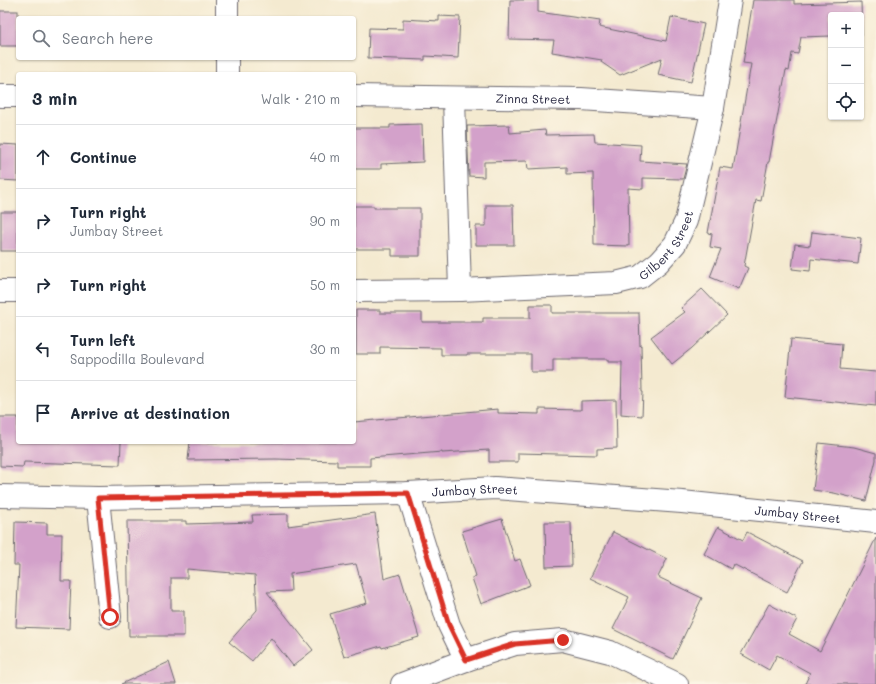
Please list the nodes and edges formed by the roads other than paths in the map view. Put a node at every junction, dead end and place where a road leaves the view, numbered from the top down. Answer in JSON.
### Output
{"nodes":[{"id":1,"x":227,"y":0,"type":"edge"},
{"id":2,"x":730,"y":0,"type":"edge"},
{"id":3,"x":227,"y":16,"type":"edge"},
{"id":4,"x":227,"y":60,"type":"edge"},
{"id":5,"x":226,"y":72,"type":"edge"},
{"id":6,"x":0,"y":96,"type":"edge"},
{"id":7,"x":16,"y":96,"type":"edge"},
{"id":8,"x":356,"y":96,"type":"edge"},
{"id":9,"x":454,"y":98,"type":"junction"},
{"id":10,"x":713,"y":108,"type":"junction"},
{"id":11,"x":460,"y":290,"type":"junction"},
{"id":12,"x":0,"y":291,"type":"edge"},
{"id":13,"x":16,"y":291,"type":"edge"},
{"id":14,"x":356,"y":291,"type":"edge"},
{"id":15,"x":408,"y":493,"type":"junction"},
{"id":16,"x":0,"y":496,"type":"edge"},
{"id":17,"x":98,"y":498,"type":"junction"},
{"id":18,"x":876,"y":522,"type":"edge"},
{"id":19,"x":110,"y":617,"type":"dead end"},
{"id":20,"x":466,"y":660,"type":"junction"},
{"id":21,"x":402,"y":684,"type":"edge"},
{"id":22,"x":677,"y":684,"type":"edge"}],
"edges":[{"from":1,"to":3,"type":"street"},
{"from":2,"to":10,"type":"street","name":"Gilbert Street"},
{"from":4,"to":5,"type":"street"},
{"from":6,"to":7,"type":"street"},
{"from":8,"to":9,"type":"street","name":"Zinna Street"},
{"from":9,"to":10,"type":"street","name":"Zinna Street"},
{"from":9,"to":11,"type":"street"},
{"from":10,"to":11,"type":"street","name":"Gilbert Street"},
{"from":11,"to":14,"type":"street","name":"Gilbert Street"},
{"from":12,"to":13,"type":"street"},
{"from":15,"to":17,"type":"street","name":"Jumbay Street"},
{"from":15,"to":18,"type":"street","name":"Jumbay Street"},
{"from":15,"to":20,"type":"street"},
{"from":16,"to":17,"type":"street","name":"Jumbay Street"},
{"from":17,"to":19,"type":"street"},
{"from":20,"to":21,"type":"street"},
{"from":20,"to":22,"type":"street"}]}
